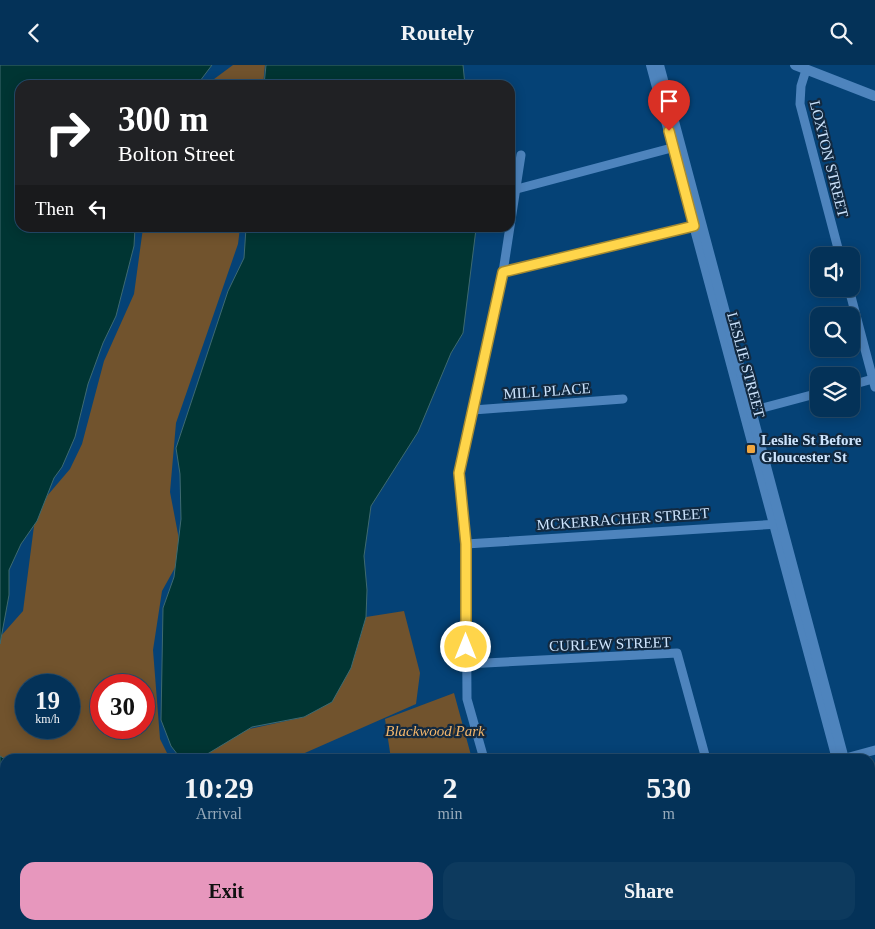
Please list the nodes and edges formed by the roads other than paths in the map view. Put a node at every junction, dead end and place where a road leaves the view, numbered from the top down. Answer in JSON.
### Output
{"nodes":[{"id":1,"x":652,"y":65,"type":"edge"},
{"id":2,"x":658,"y":65,"type":"edge"},
{"id":3,"x":795,"y":65,"type":"edge"},
{"id":4,"x":806,"y":70,"type":"junction"},
{"id":5,"x":875,"y":96,"type":"edge"},
{"id":6,"x":676,"y":146,"type":"junction"},
{"id":7,"x":521,"y":155,"type":"dead end"},
{"id":8,"x":517,"y":189,"type":"junction"},
{"id":9,"x":515,"y":201,"type":"edge"},
{"id":10,"x":697,"y":225,"type":"junction"},
{"id":11,"x":510,"y":232,"type":"edge"},
{"id":12,"x":838,"y":247,"type":"edge"},
{"id":13,"x":503,"y":272,"type":"junction"},
{"id":14,"x":851,"y":297,"type":"edge"},
{"id":15,"x":874,"y":383,"type":"edge"},
{"id":16,"x":860,"y":384,"type":"edge"},
{"id":17,"x":810,"y":395,"type":"edge"},
{"id":18,"x":623,"y":399,"type":"dead end"},
{"id":19,"x":473,"y":410,"type":"junction"},
{"id":20,"x":748,"y":412,"type":"junction"},
{"id":21,"x":778,"y":524,"type":"junction"},
{"id":22,"x":466,"y":544,"type":"junction"},
{"id":23,"x":466,"y":664,"type":"junction"},
{"id":24,"x":875,"y":750,"type":"edge"},
{"id":25,"x":483,"y":754,"type":"edge"},
{"id":26,"x":705,"y":754,"type":"edge"},
{"id":27,"x":836,"y":754,"type":"edge"},
{"id":28,"x":842,"y":754,"type":"edge"},
{"id":29,"x":861,"y":754,"type":"edge"}],
"edges":[{"from":1,"to":6,"type":"street","name":"LESLIE STREET"},
{"from":2,"to":6,"type":"street","name":"LESLIE STREET"},
{"from":3,"to":4,"type":"street"},
{"from":4,"to":5,"type":"street"},
{"from":4,"to":12,"type":"street","name":"LOXTON STREET"},
{"from":6,"to":8,"type":"street"},
{"from":6,"to":10,"type":"street","name":"LESLIE STREET"},
{"from":7,"to":8,"type":"street"},
{"from":8,"to":9,"type":"street"},
{"from":10,"to":13,"type":"street"},
{"from":10,"to":20,"type":"street","name":"LESLIE STREET"},
{"from":11,"to":13,"type":"street"},
{"from":13,"to":19,"type":"street"},
{"from":14,"to":15,"type":"street"},
{"from":15,"to":16,"type":"street"},
{"from":17,"to":20,"type":"street"},
{"from":18,"to":19,"type":"street","name":"MILL PLACE"},
{"from":19,"to":22,"type":"street"},
{"from":20,"to":21,"type":"street","name":"LESLIE STREET"},
{"from":21,"to":22,"type":"street","name":"MCKERRACHER STREET"},
{"from":21,"to":27,"type":"street","name":"LESLIE STREET"},
{"from":21,"to":28,"type":"street","name":"LESLIE STREET"},
{"from":22,"to":23,"type":"street"},
{"from":23,"to":25,"type":"street"},
{"from":23,"to":26,"type":"street","name":"CURLEW STREET"},
{"from":24,"to":29,"type":"street"}]}
